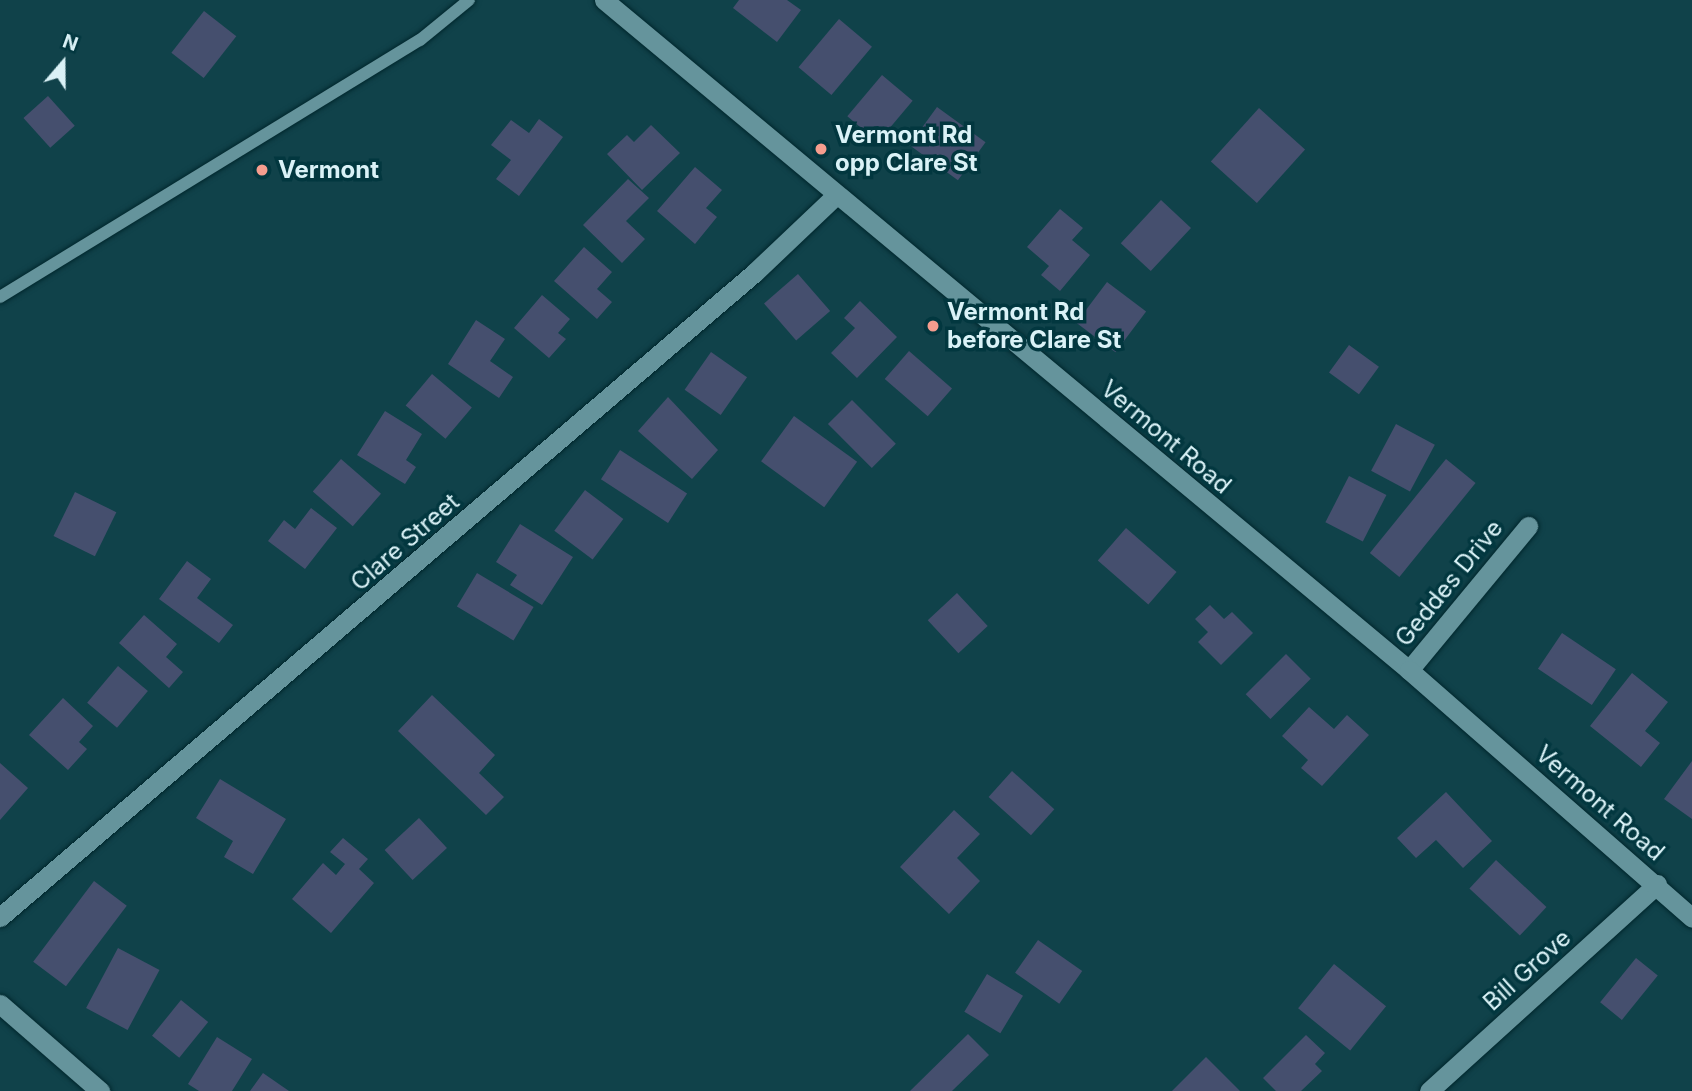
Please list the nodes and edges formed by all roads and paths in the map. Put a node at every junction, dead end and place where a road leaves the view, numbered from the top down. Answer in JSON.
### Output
{"nodes":[{"id":1,"x":469,"y":0,"type":"edge"},
{"id":2,"x":604,"y":0,"type":"edge"},
{"id":3,"x":835,"y":196,"type":"junction"},
{"id":4,"x":0,"y":297,"type":"edge"},
{"id":5,"x":1528,"y":526,"type":"dead end"},
{"id":6,"x":1409,"y":670,"type":"junction"},
{"id":7,"x":1657,"y":884,"type":"junction"},
{"id":8,"x":0,"y":917,"type":"edge"},
{"id":9,"x":1692,"y":918,"type":"edge"},
{"id":10,"x":0,"y":1004,"type":"edge"},
{"id":11,"x":100,"y":1091,"type":"edge"},
{"id":12,"x":1429,"y":1091,"type":"edge"}],
"edges":[{"from":1,"to":4,"type":"lane"},
{"from":2,"to":3,"type":"street","name":"Vermont Road"},
{"from":3,"to":6,"type":"street","name":"Vermont Road"},
{"from":3,"to":8,"type":"street","name":"Clare Street"},
{"from":5,"to":6,"type":"street","name":"Geddes Drive"},
{"from":6,"to":7,"type":"street","name":"Vermont Road"},
{"from":7,"to":9,"type":"street","name":"Vermont Road"},
{"from":7,"to":12,"type":"street","name":"Bill Grove"},
{"from":10,"to":11,"type":"street"}]}
